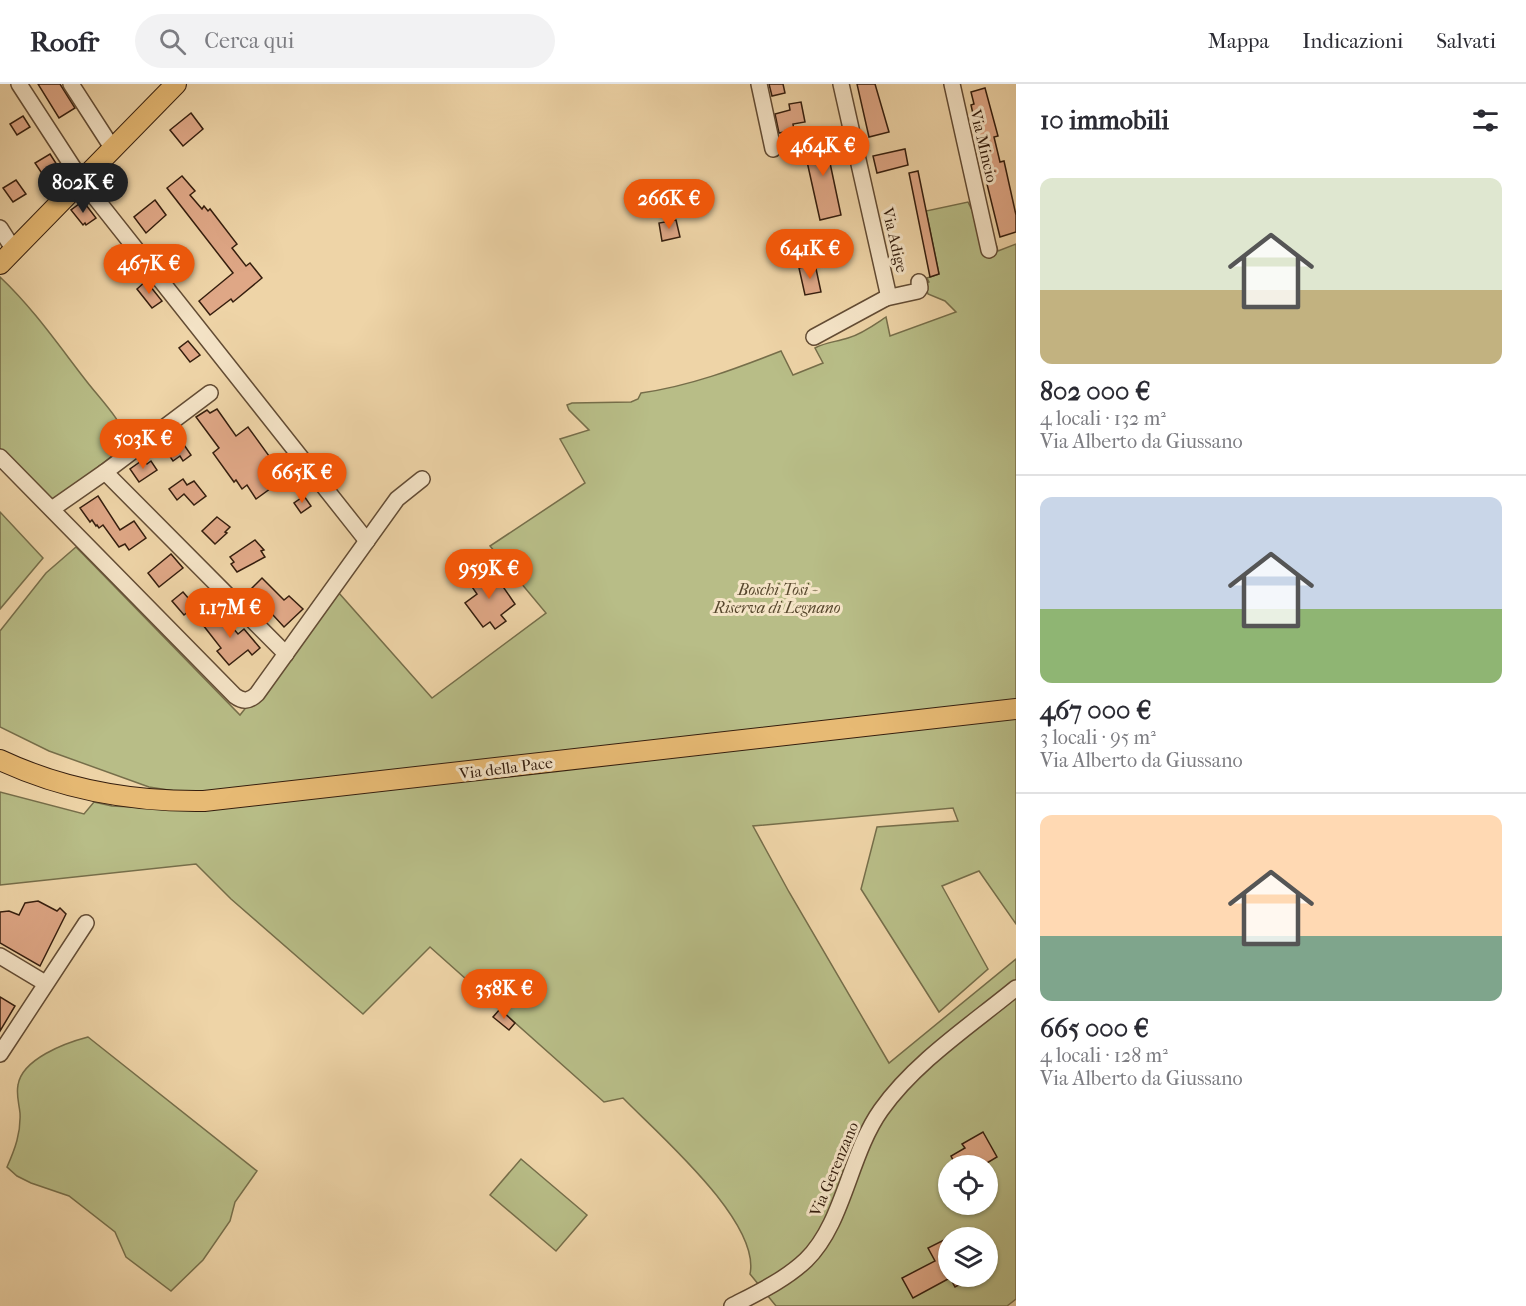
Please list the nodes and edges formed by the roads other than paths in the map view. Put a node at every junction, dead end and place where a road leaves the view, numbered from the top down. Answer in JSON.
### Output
{"nodes":[{"id":1,"x":19,"y":84,"type":"edge"},
{"id":2,"x":71,"y":84,"type":"edge"},
{"id":3,"x":176,"y":84,"type":"edge"},
{"id":4,"x":759,"y":84,"type":"edge"},
{"id":5,"x":841,"y":84,"type":"edge"},
{"id":6,"x":952,"y":84,"type":"edge"},
{"id":7,"x":113,"y":149,"type":"junction"},
{"id":8,"x":772,"y":149,"type":"dead end"},
{"id":9,"x":82,"y":181,"type":"junction"},
{"id":10,"x":0,"y":228,"type":"edge"},
{"id":11,"x":14,"y":250,"type":"junction"},
{"id":12,"x":989,"y":250,"type":"dead end"},
{"id":13,"x":0,"y":264,"type":"edge"},
{"id":14,"x":919,"y":282,"type":"dead end"},
{"id":15,"x":886,"y":298,"type":"junction"},
{"id":16,"x":814,"y":337,"type":"dead end"},
{"id":17,"x":210,"y":393,"type":"dead end"},
{"id":18,"x":0,"y":457,"type":"edge"},
{"id":19,"x":105,"y":472,"type":"junction"},
{"id":20,"x":422,"y":479,"type":"dead end"},
{"id":21,"x":52,"y":509,"type":"junction"},
{"id":22,"x":366,"y":541,"type":"junction"},
{"id":23,"x":286,"y":654,"type":"junction"},
{"id":24,"x":1016,"y":709,"type":"edge"},
{"id":25,"x":0,"y":760,"type":"edge"},
{"id":26,"x":86,"y":923,"type":"dead end"},
{"id":27,"x":0,"y":956,"type":"edge"},
{"id":28,"x":45,"y":983,"type":"junction"},
{"id":29,"x":1016,"y":988,"type":"edge"},
{"id":30,"x":0,"y":1054,"type":"edge"},
{"id":31,"x":732,"y":1306,"type":"edge"}],
"edges":[{"from":1,"to":9,"type":"street"},
{"from":2,"to":7,"type":"street"},
{"from":3,"to":7,"type":"main road"},
{"from":4,"to":8,"type":"street"},
{"from":5,"to":15,"type":"street","name":"Via Adige"},
{"from":6,"to":12,"type":"street","name":"Via Mincio"},
{"from":7,"to":9,"type":"main road"},
{"from":9,"to":11,"type":"main road"},
{"from":9,"to":22,"type":"street"},
{"from":10,"to":11,"type":"street"},
{"from":11,"to":13,"type":"main road"},
{"from":14,"to":15,"type":"street"},
{"from":15,"to":16,"type":"street"},
{"from":17,"to":19,"type":"street"},
{"from":18,"to":21,"type":"street"},
{"from":19,"to":21,"type":"street"},
{"from":19,"to":23,"type":"street"},
{"from":20,"to":22,"type":"street"},
{"from":21,"to":23,"type":"street"},
{"from":22,"to":23,"type":"street"},
{"from":24,"to":25,"type":"main road","name":"Via della Pace"},
{"from":26,"to":28,"type":"street"},
{"from":27,"to":28,"type":"street"},
{"from":28,"to":30,"type":"street"},
{"from":29,"to":31,"type":"street","name":"Via Gerenzano"}]}
